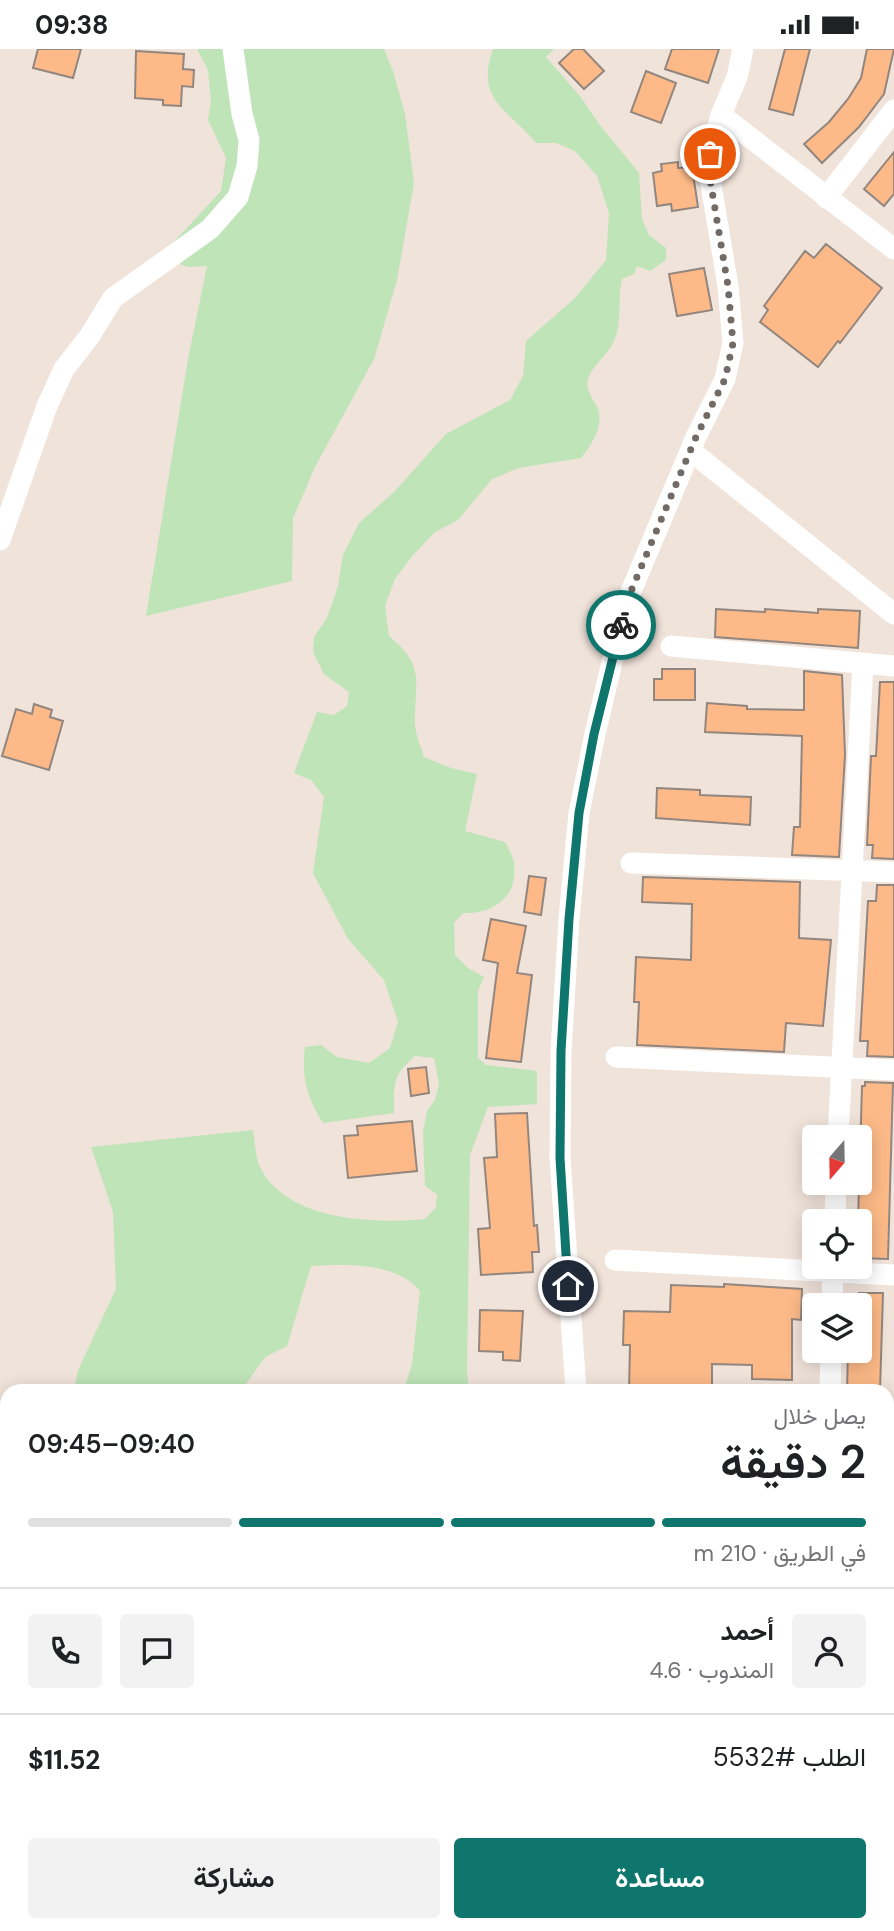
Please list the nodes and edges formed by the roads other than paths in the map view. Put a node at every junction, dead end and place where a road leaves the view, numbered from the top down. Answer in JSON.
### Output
{"nodes":[{"id":1,"x":233,"y":49,"type":"edge"},
{"id":2,"x":743,"y":49,"type":"edge"},
{"id":3,"x":894,"y":110,"type":"edge"},
{"id":4,"x":721,"y":115,"type":"junction"},
{"id":5,"x":826,"y":198,"type":"junction"},
{"id":6,"x":894,"y":250,"type":"edge"},
{"id":7,"x":691,"y":451,"type":"junction"},
{"id":8,"x":0,"y":540,"type":"edge"},
{"id":9,"x":894,"y":614,"type":"edge"},
{"id":10,"x":671,"y":646,"type":"dead end"},
{"id":11,"x":863,"y":664,"type":"junction"},
{"id":12,"x":894,"y":666,"type":"edge"},
{"id":13,"x":631,"y":863,"type":"dead end"},
{"id":14,"x":853,"y":871,"type":"junction"},
{"id":15,"x":894,"y":872,"type":"edge"},
{"id":16,"x":616,"y":1057,"type":"dead end"},
{"id":17,"x":841,"y":1066,"type":"junction"},
{"id":18,"x":894,"y":1070,"type":"edge"},
{"id":19,"x":839,"y":1125,"type":"edge"},
{"id":20,"x":615,"y":1260,"type":"dead end"},
{"id":21,"x":802,"y":1268,"type":"edge"},
{"id":22,"x":872,"y":1273,"type":"edge"},
{"id":23,"x":894,"y":1275,"type":"edge"},
{"id":24,"x":831,"y":1363,"type":"edge"},
{"id":25,"x":576,"y":1384,"type":"edge"},
{"id":26,"x":830,"y":1384,"type":"edge"}],
"edges":[{"from":1,"to":8,"type":"street"},
{"from":2,"to":4,"type":"street"},
{"from":3,"to":5,"type":"street"},
{"from":4,"to":5,"type":"street"},
{"from":4,"to":7,"type":"street"},
{"from":5,"to":6,"type":"street"},
{"from":7,"to":9,"type":"street"},
{"from":7,"to":25,"type":"street"},
{"from":10,"to":11,"type":"street"},
{"from":11,"to":12,"type":"street"},
{"from":11,"to":14,"type":"street"},
{"from":13,"to":14,"type":"street"},
{"from":14,"to":15,"type":"street"},
{"from":14,"to":17,"type":"street"},
{"from":16,"to":17,"type":"street"},
{"from":17,"to":18,"type":"street"},
{"from":17,"to":19,"type":"street"},
{"from":20,"to":21,"type":"street"},
{"from":22,"to":23,"type":"street"},
{"from":24,"to":26,"type":"street"}]}
